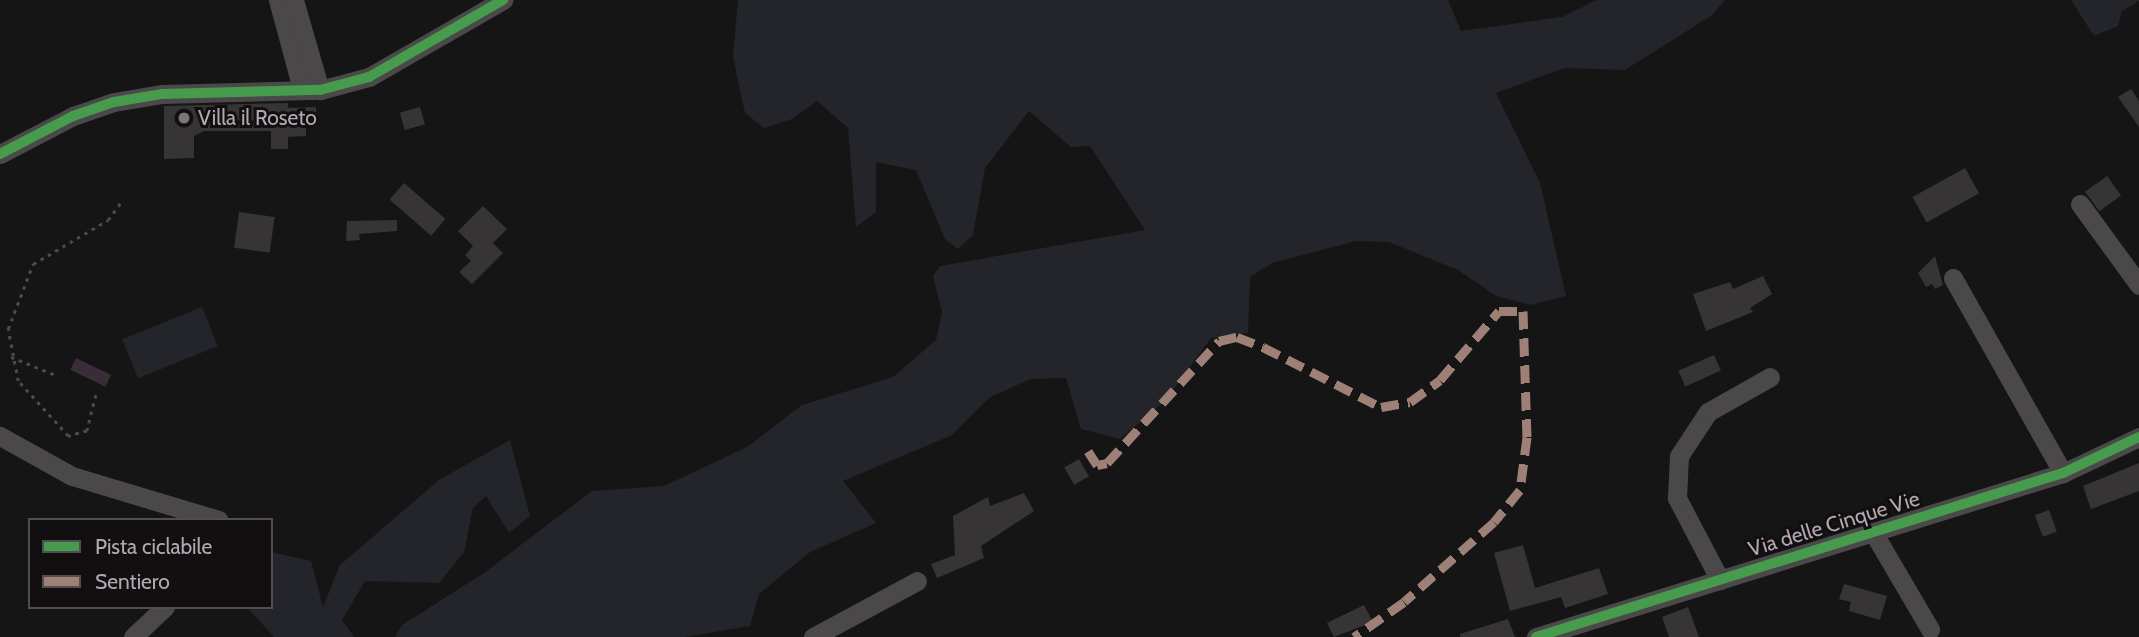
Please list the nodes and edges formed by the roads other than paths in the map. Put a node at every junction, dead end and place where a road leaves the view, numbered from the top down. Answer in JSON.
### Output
{"nodes":[{"id":1,"x":278,"y":0,"type":"edge"},
{"id":2,"x":295,"y":0,"type":"edge"},
{"id":3,"x":503,"y":0,"type":"edge"},
{"id":4,"x":311,"y":89,"type":"junction"},
{"id":5,"x":0,"y":154,"type":"edge"},
{"id":6,"x":2080,"y":204,"type":"dead end"},
{"id":7,"x":1953,"y":278,"type":"dead end"},
{"id":8,"x":2139,"y":285,"type":"edge"},
{"id":9,"x":1770,"y":377,"type":"dead end"},
{"id":10,"x":0,"y":436,"type":"edge"},
{"id":11,"x":2139,"y":437,"type":"edge"},
{"id":12,"x":2063,"y":473,"type":"junction"},
{"id":13,"x":212,"y":518,"type":"edge"},
{"id":14,"x":1873,"y":533,"type":"junction"},
{"id":15,"x":1720,"y":580,"type":"junction"},
{"id":16,"x":917,"y":581,"type":"dead end"},
{"id":17,"x":163,"y":609,"type":"edge"},
{"id":18,"x":1930,"y":629,"type":"dead end"},
{"id":19,"x":133,"y":637,"type":"edge"},
{"id":20,"x":813,"y":637,"type":"edge"},
{"id":21,"x":1536,"y":637,"type":"edge"}],
"edges":[{"from":1,"to":4,"type":"street"},
{"from":2,"to":4,"type":"street"},
{"from":3,"to":4,"type":"street"},
{"from":4,"to":5,"type":"street"},
{"from":6,"to":8,"type":"street"},
{"from":7,"to":12,"type":"street"},
{"from":9,"to":15,"type":"street"},
{"from":10,"to":13,"type":"street"},
{"from":11,"to":12,"type":"street","name":"Via delle Cinque Vie"},
{"from":12,"to":14,"type":"street","name":"Via delle Cinque Vie"},
{"from":14,"to":15,"type":"street","name":"Via delle Cinque Vie"},
{"from":14,"to":18,"type":"street"},
{"from":15,"to":21,"type":"street","name":"Via delle Cinque Vie"},
{"from":16,"to":20,"type":"street"},
{"from":17,"to":19,"type":"street"}]}
